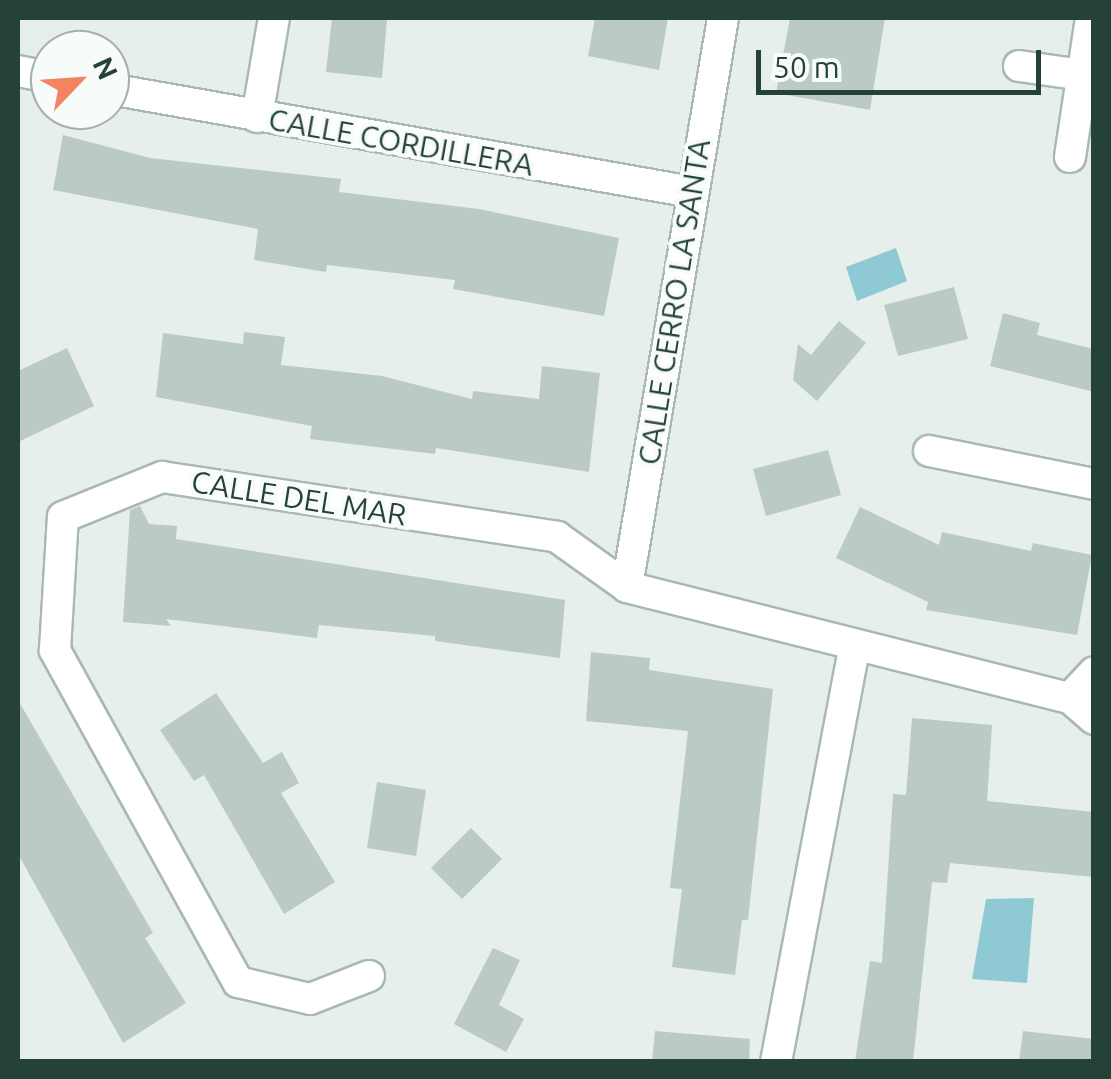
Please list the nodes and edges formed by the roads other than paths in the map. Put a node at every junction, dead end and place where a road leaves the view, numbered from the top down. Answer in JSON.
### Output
{"nodes":[{"id":1,"x":274,"y":18,"type":"edge"},
{"id":2,"x":722,"y":18,"type":"edge"},
{"id":3,"x":1091,"y":18,"type":"edge"},
{"id":4,"x":1020,"y":66,"type":"dead end"},
{"id":5,"x":1082,"y":75,"type":"junction"},
{"id":6,"x":130,"y":93,"type":"edge"},
{"id":7,"x":257,"y":118,"type":"junction"},
{"id":8,"x":1070,"y":157,"type":"dead end"},
{"id":9,"x":692,"y":192,"type":"junction"},
{"id":10,"x":929,"y":451,"type":"dead end"},
{"id":11,"x":1094,"y":484,"type":"edge"},
{"id":12,"x":627,"y":587,"type":"junction"},
{"id":13,"x":855,"y":646,"type":"junction"},
{"id":14,"x":1094,"y":672,"type":"edge"},
{"id":15,"x":1070,"y":698,"type":"junction"},
{"id":16,"x":1094,"y":720,"type":"edge"},
{"id":17,"x":369,"y":976,"type":"dead end"},
{"id":18,"x":776,"y":1062,"type":"edge"}],
"edges":[{"from":1,"to":7,"type":"street"},
{"from":2,"to":9,"type":"street","name":"CALLE CERRO LA SANTA"},
{"from":3,"to":5,"type":"street"},
{"from":4,"to":5,"type":"street"},
{"from":5,"to":8,"type":"street"},
{"from":6,"to":7,"type":"street","name":"CALLE CORDILLERA"},
{"from":7,"to":9,"type":"street","name":"CALLE CORDILLERA"},
{"from":9,"to":12,"type":"street","name":"CALLE CERRO LA SANTA"},
{"from":10,"to":11,"type":"street"},
{"from":12,"to":13,"type":"street","name":"CALLE DEL MAR"},
{"from":12,"to":17,"type":"street","name":"CALLE DEL MAR"},
{"from":13,"to":15,"type":"street","name":"CALLE DEL MAR"},
{"from":13,"to":18,"type":"street"},
{"from":14,"to":15,"type":"street"},
{"from":15,"to":16,"type":"street","name":"CALLE DEL MAR"}]}
